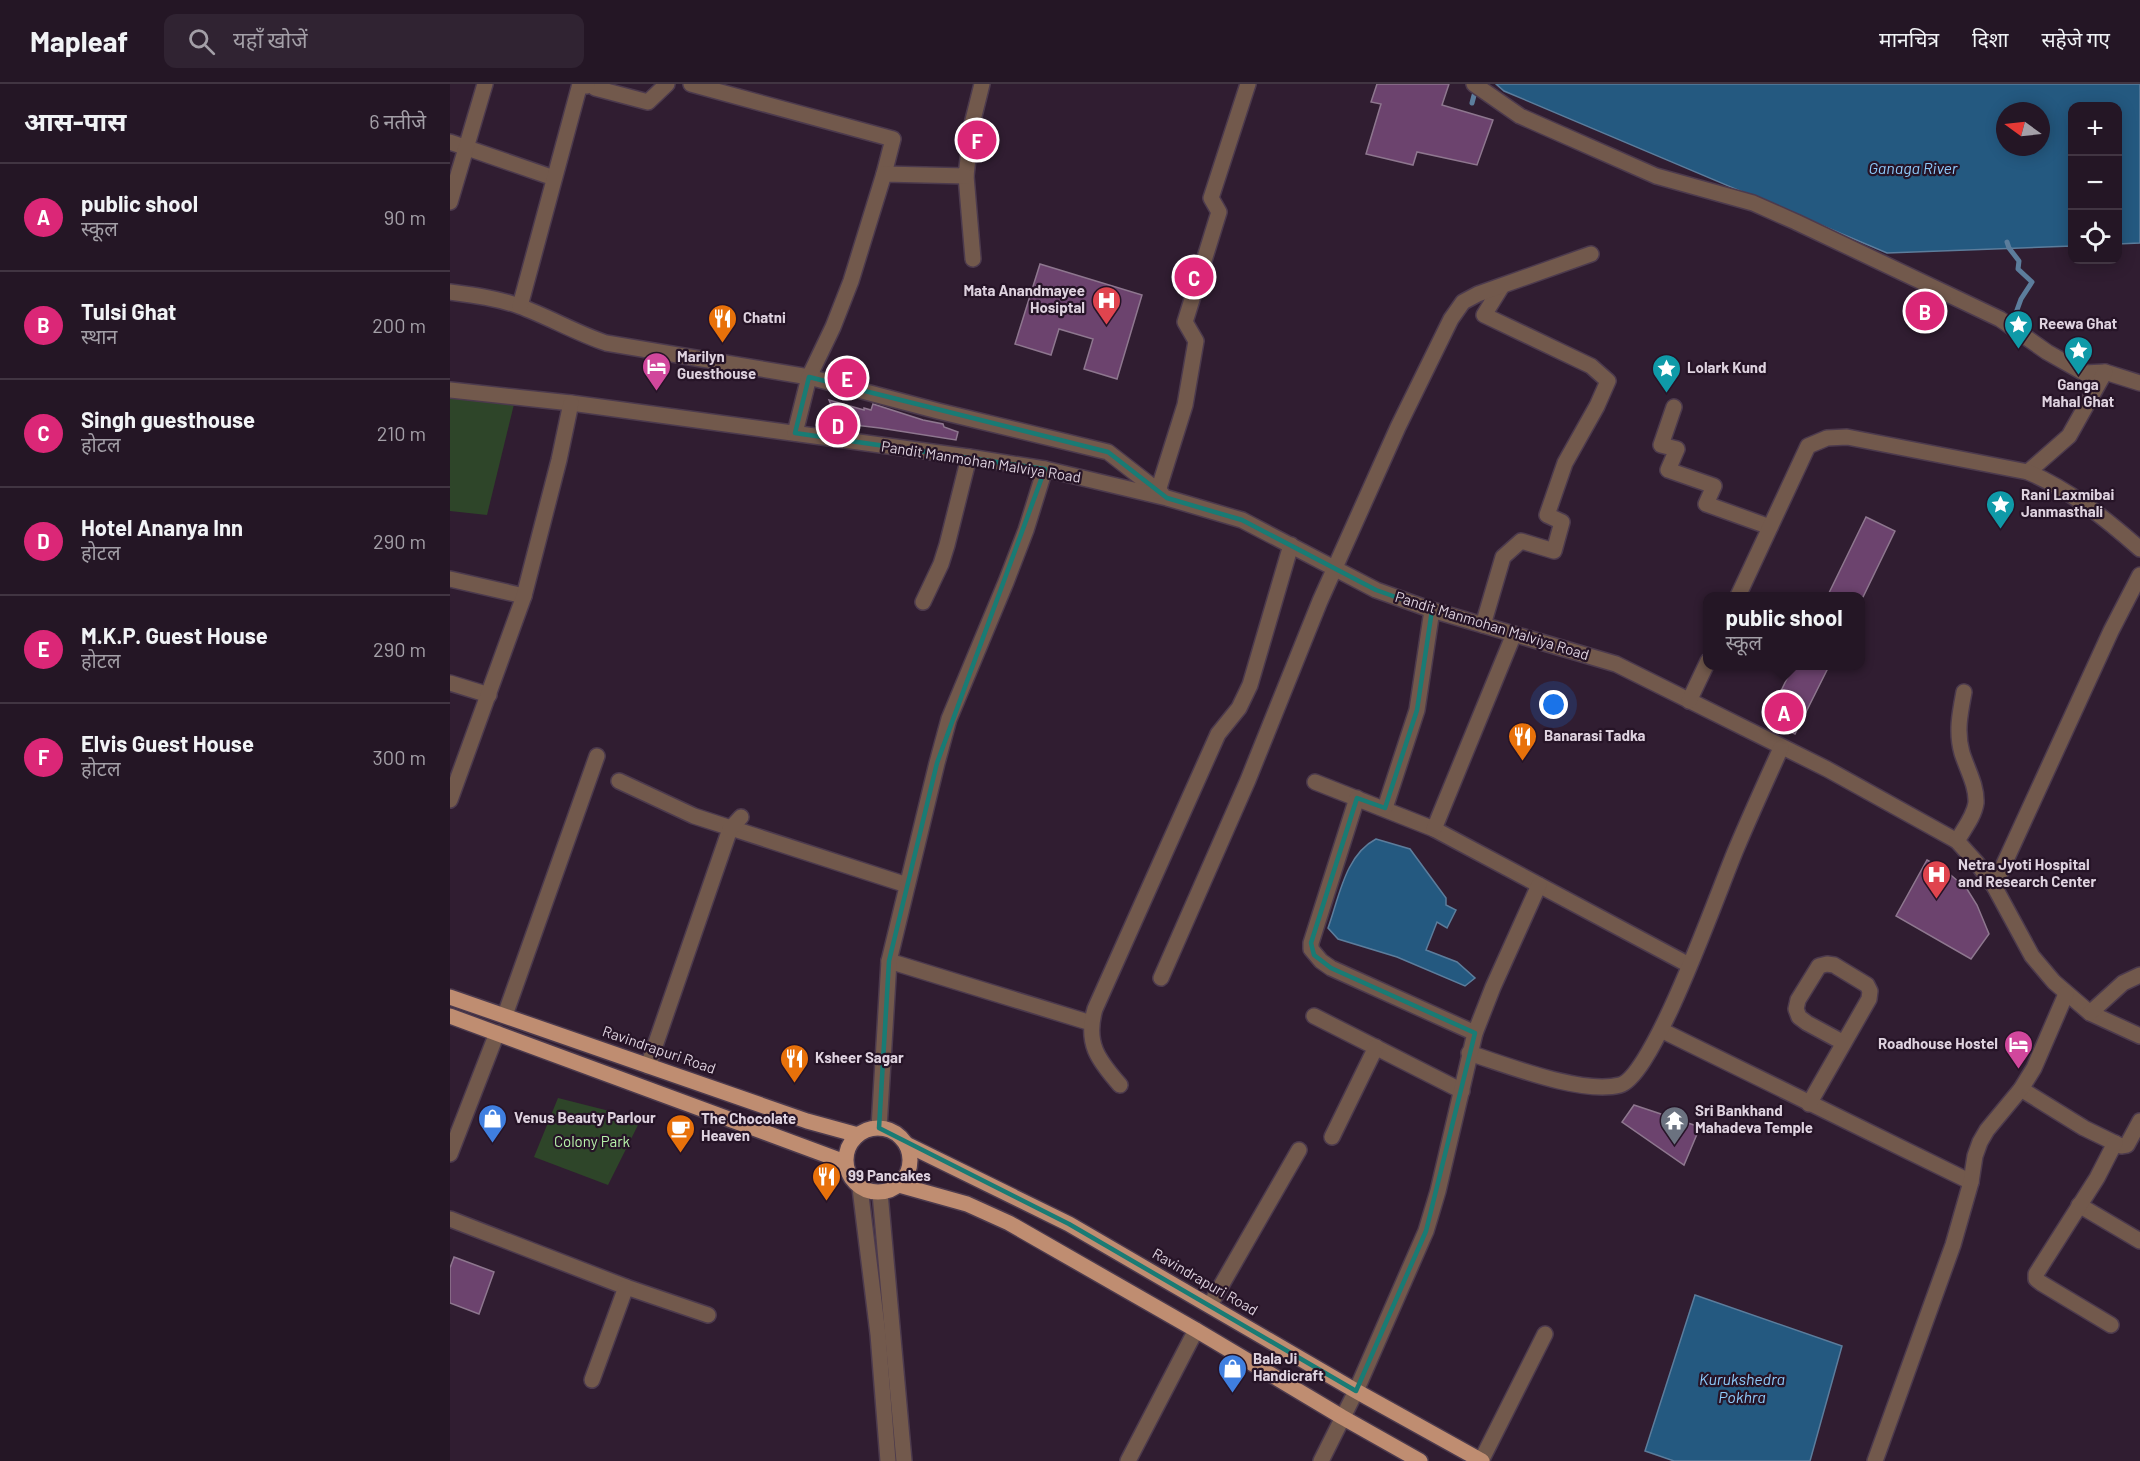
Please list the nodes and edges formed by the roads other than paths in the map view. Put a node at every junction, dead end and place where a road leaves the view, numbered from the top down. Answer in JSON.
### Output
{"nodes":[{"id":1,"x":485,"y":84,"type":"edge"},
{"id":2,"x":667,"y":84,"type":"edge"},
{"id":3,"x":691,"y":84,"type":"edge"},
{"id":4,"x":982,"y":84,"type":"edge"},
{"id":5,"x":1248,"y":84,"type":"edge"},
{"id":6,"x":1474,"y":84,"type":"edge"},
{"id":7,"x":450,"y":142,"type":"edge"},
{"id":8,"x":467,"y":148,"type":"junction"},
{"id":9,"x":884,"y":174,"type":"junction"},
{"id":10,"x":966,"y":176,"type":"junction"},
{"id":11,"x":554,"y":178,"type":"junction"},
{"id":12,"x":450,"y":202,"type":"edge"},
{"id":13,"x":1591,"y":254,"type":"dead end"},
{"id":14,"x":973,"y":259,"type":"dead end"},
{"id":15,"x":1502,"y":286,"type":"junction"},
{"id":16,"x":450,"y":292,"type":"edge"},
{"id":17,"x":520,"y":306,"type":"junction"},
{"id":18,"x":2105,"y":372,"type":"junction"},
{"id":19,"x":809,"y":377,"type":"junction"},
{"id":20,"x":2140,"y":383,"type":"edge"},
{"id":21,"x":450,"y":390,"type":"edge"},
{"id":22,"x":571,"y":403,"type":"junction"},
{"id":23,"x":1674,"y":406,"type":"dead end"},
{"id":24,"x":795,"y":434,"type":"junction"},
{"id":25,"x":969,"y":457,"type":"junction"},
{"id":26,"x":1045,"y":470,"type":"junction"},
{"id":27,"x":2028,"y":472,"type":"junction"},
{"id":28,"x":1162,"y":494,"type":"junction"},
{"id":29,"x":1770,"y":527,"type":"junction"},
{"id":30,"x":1291,"y":545,"type":"junction"},
{"id":31,"x":2140,"y":549,"type":"edge"},
{"id":32,"x":1335,"y":567,"type":"junction"},
{"id":33,"x":2140,"y":575,"type":"edge"},
{"id":34,"x":450,"y":579,"type":"edge"},
{"id":35,"x":1740,"y":592,"type":"edge"},
{"id":36,"x":524,"y":597,"type":"junction"},
{"id":37,"x":922,"y":602,"type":"dead end"},
{"id":38,"x":1432,"y":610,"type":"junction"},
{"id":39,"x":1483,"y":625,"type":"junction"},
{"id":40,"x":1514,"y":634,"type":"junction"},
{"id":41,"x":1703,"y":670,"type":"edge"},
{"id":42,"x":450,"y":683,"type":"edge"},
{"id":43,"x":1964,"y":692,"type":"dead end"},
{"id":44,"x":489,"y":695,"type":"junction"},
{"id":45,"x":1689,"y":701,"type":"junction"},
{"id":46,"x":1781,"y":748,"type":"junction"},
{"id":47,"x":597,"y":756,"type":"dead end"},
{"id":48,"x":619,"y":781,"type":"dead end"},
{"id":49,"x":1315,"y":782,"type":"dead end"},
{"id":50,"x":1357,"y":798,"type":"junction"},
{"id":51,"x":450,"y":800,"type":"edge"},
{"id":52,"x":1385,"y":808,"type":"junction"},
{"id":53,"x":741,"y":817,"type":"dead end"},
{"id":54,"x":730,"y":829,"type":"junction"},
{"id":55,"x":1434,"y":829,"type":"junction"},
{"id":56,"x":1957,"y":841,"type":"junction"},
{"id":57,"x":907,"y":885,"type":"junction"},
{"id":58,"x":1539,"y":885,"type":"junction"},
{"id":59,"x":1994,"y":886,"type":"junction"},
{"id":60,"x":889,"y":961,"type":"junction"},
{"id":61,"x":1689,"y":965,"type":"junction"},
{"id":62,"x":2140,"y":975,"type":"edge"},
{"id":63,"x":1161,"y":978,"type":"dead end"},
{"id":64,"x":2066,"y":994,"type":"junction"},
{"id":65,"x":450,"y":997,"type":"edge"},
{"id":66,"x":2090,"y":1012,"type":"junction"},
{"id":67,"x":505,"y":1015,"type":"junction"},
{"id":68,"x":450,"y":1016,"type":"edge"},
{"id":69,"x":1314,"y":1016,"type":"dead end"},
{"id":70,"x":1091,"y":1023,"type":"junction"},
{"id":71,"x":1661,"y":1030,"type":"junction"},
{"id":72,"x":497,"y":1033,"type":"junction"},
{"id":73,"x":1475,"y":1033,"type":"junction"},
{"id":74,"x":2140,"y":1036,"type":"edge"},
{"id":75,"x":1844,"y":1043,"type":"junction"},
{"id":76,"x":1376,"y":1047,"type":"junction"},
{"id":77,"x":1469,"y":1053,"type":"junction"},
{"id":78,"x":648,"y":1066,"type":"junction"},
{"id":79,"x":1120,"y":1085,"type":"dead end"},
{"id":80,"x":2021,"y":1089,"type":"junction"},
{"id":81,"x":1462,"y":1091,"type":"junction"},
{"id":82,"x":1809,"y":1104,"type":"junction"},
{"id":83,"x":2140,"y":1121,"type":"edge"},
{"id":84,"x":879,"y":1128,"type":"junction"},
{"id":85,"x":858,"y":1134,"type":"junction"},
{"id":86,"x":1332,"y":1137,"type":"dead end"},
{"id":87,"x":2115,"y":1143,"type":"junction"},
{"id":88,"x":906,"y":1144,"type":"junction"},
{"id":89,"x":1299,"y":1150,"type":"dead end"},
{"id":90,"x":450,"y":1154,"type":"edge"},
{"id":91,"x":845,"y":1162,"type":"junction"},
{"id":92,"x":1971,"y":1182,"type":"junction"},
{"id":93,"x":899,"y":1185,"type":"junction"},
{"id":94,"x":860,"y":1188,"type":"junction"},
{"id":95,"x":880,"y":1193,"type":"junction"},
{"id":96,"x":2079,"y":1205,"type":"junction"},
{"id":97,"x":450,"y":1219,"type":"edge"},
{"id":98,"x":2140,"y":1241,"type":"edge"},
{"id":99,"x":626,"y":1287,"type":"junction"},
{"id":100,"x":1210,"y":1305,"type":"junction"},
{"id":101,"x":708,"y":1315,"type":"dead end"},
{"id":102,"x":2111,"y":1325,"type":"dead end"},
{"id":103,"x":1196,"y":1330,"type":"junction"},
{"id":104,"x":1545,"y":1334,"type":"dead end"},
{"id":105,"x":592,"y":1380,"type":"dead end"},
{"id":106,"x":1356,"y":1391,"type":"junction"},
{"id":107,"x":1342,"y":1417,"type":"junction"},
{"id":108,"x":888,"y":1461,"type":"edge"},
{"id":109,"x":904,"y":1461,"type":"edge"},
{"id":110,"x":1128,"y":1461,"type":"edge"},
{"id":111,"x":1321,"y":1461,"type":"edge"},
{"id":112,"x":1420,"y":1461,"type":"edge"},
{"id":113,"x":1481,"y":1461,"type":"edge"},
{"id":114,"x":1875,"y":1461,"type":"edge"}],
"edges":[{"from":1,"to":8,"type":"street"},
{"from":2,"to":11,"type":"street"},
{"from":3,"to":9,"type":"street"},
{"from":4,"to":10,"type":"street"},
{"from":5,"to":28,"type":"street"},
{"from":6,"to":18,"type":"street"},
{"from":7,"to":8,"type":"street"},
{"from":8,"to":11,"type":"street"},
{"from":8,"to":12,"type":"street"},
{"from":9,"to":10,"type":"street"},
{"from":9,"to":19,"type":"street"},
{"from":10,"to":14,"type":"street"},
{"from":11,"to":17,"type":"street"},
{"from":13,"to":15,"type":"street"},
{"from":15,"to":32,"type":"street"},
{"from":15,"to":39,"type":"street"},
{"from":16,"to":17,"type":"street"},
{"from":17,"to":19,"type":"street"},
{"from":18,"to":20,"type":"street"},
{"from":18,"to":27,"type":"street"},
{"from":19,"to":24,"type":"street"},
{"from":19,"to":28,"type":"street"},
{"from":21,"to":22,"type":"street","name":"Pandit Manmohan Malviya Road"},
{"from":22,"to":24,"type":"street","name":"Pandit Manmohan Malviya Road"},
{"from":22,"to":36,"type":"street"},
{"from":23,"to":29,"type":"street"},
{"from":24,"to":25,"type":"street","name":"Pandit Manmohan Malviya Road"},
{"from":25,"to":26,"type":"street","name":"Pandit Manmohan Malviya Road"},
{"from":25,"to":37,"type":"street"},
{"from":26,"to":28,"type":"street","name":"Pandit Manmohan Malviya Road"},
{"from":26,"to":57,"type":"street"},
{"from":27,"to":29,"type":"street"},
{"from":27,"to":31,"type":"street"},
{"from":28,"to":30,"type":"street","name":"Pandit Manmohan Malviya Road"},
{"from":29,"to":35,"type":"street"},
{"from":30,"to":32,"type":"street","name":"Pandit Manmohan Malviya Road"},
{"from":30,"to":70,"type":"street"},
{"from":32,"to":38,"type":"street","name":"Pandit Manmohan Malviya Road"},
{"from":32,"to":63,"type":"street"},
{"from":33,"to":59,"type":"street"},
{"from":34,"to":36,"type":"street"},
{"from":36,"to":44,"type":"street"},
{"from":38,"to":39,"type":"street","name":"Pandit Manmohan Malviya Road"},
{"from":38,"to":52,"type":"street"},
{"from":39,"to":40,"type":"street","name":"Pandit Manmohan Malviya Road"},
{"from":40,"to":45,"type":"street","name":"Pandit Manmohan Malviya Road"},
{"from":40,"to":55,"type":"street"},
{"from":41,"to":45,"type":"street"},
{"from":42,"to":44,"type":"street"},
{"from":43,"to":56,"type":"street"},
{"from":44,"to":51,"type":"street"},
{"from":45,"to":46,"type":"street","name":"Pandit Manmohan Malviya Road"},
{"from":46,"to":56,"type":"street","name":"Pandit Manmohan Malviya Road"},
{"from":46,"to":61,"type":"street"},
{"from":47,"to":67,"type":"street"},
{"from":48,"to":54,"type":"street"},
{"from":49,"to":50,"type":"street"},
{"from":50,"to":52,"type":"street"},
{"from":50,"to":73,"type":"street"},
{"from":52,"to":55,"type":"street"},
{"from":53,"to":54,"type":"street"},
{"from":54,"to":57,"type":"street"},
{"from":54,"to":78,"type":"street"},
{"from":55,"to":58,"type":"street"},
{"from":56,"to":59,"type":"street","name":"Pandit Manmohan Malviya Road"},
{"from":57,"to":60,"type":"street"},
{"from":58,"to":61,"type":"street"},
{"from":58,"to":73,"type":"street"},
{"from":59,"to":64,"type":"street","name":"Pandit Manmohan Malviya Road"},
{"from":60,"to":70,"type":"street"},
{"from":60,"to":84,"type":"street"},
{"from":61,"to":71,"type":"street"},
{"from":62,"to":66,"type":"street"},
{"from":64,"to":66,"type":"street","name":"Pandit Manmohan Malviya Road"},
{"from":64,"to":80,"type":"street"},
{"from":65,"to":67,"type":"main road","name":"Ravindrapuri Road"},
{"from":66,"to":74,"type":"street","name":"Pandit Manmohan Malviya Road"},
{"from":67,"to":78,"type":"main road","name":"Ravindrapuri Road"},
{"from":68,"to":72,"type":"main road"},
{"from":69,"to":76,"type":"street"},
{"from":70,"to":79,"type":"street"},
{"from":71,"to":77,"type":"street"},
{"from":71,"to":82,"type":"street"},
{"from":72,"to":90,"type":"street"},
{"from":72,"to":91,"type":"main road"},
{"from":73,"to":77,"type":"street"},
{"from":75,"to":75,"type":"street"},
{"from":75,"to":82,"type":"street"},
{"from":76,"to":81,"type":"street"},
{"from":76,"to":86,"type":"street"},
{"from":77,"to":81,"type":"street"},
{"from":78,"to":85,"type":"main road","name":"Ravindrapuri Road"},
{"from":80,"to":87,"type":"street"},
{"from":80,"to":92,"type":"street"},
{"from":81,"to":106,"type":"street"},
{"from":82,"to":92,"type":"street"},
{"from":83,"to":87,"type":"street"},
{"from":84,"to":85,"type":"main road"},
{"from":84,"to":88,"type":"main road"},
{"from":85,"to":91,"type":"main road"},
{"from":87,"to":96,"type":"street"},
{"from":88,"to":93,"type":"main road"},
{"from":88,"to":100,"type":"main road","name":"Ravindrapuri Road"},
{"from":89,"to":100,"type":"street"},
{"from":91,"to":94,"type":"main road"},
{"from":92,"to":114,"type":"street"},
{"from":93,"to":95,"type":"main road"},
{"from":93,"to":103,"type":"main road"},
{"from":94,"to":95,"type":"main road"},
{"from":94,"to":108,"type":"street"},
{"from":95,"to":109,"type":"street"},
{"from":96,"to":98,"type":"street"},
{"from":96,"to":102,"type":"street"},
{"from":97,"to":99,"type":"street"},
{"from":99,"to":101,"type":"street"},
{"from":99,"to":105,"type":"street"},
{"from":100,"to":106,"type":"main road","name":"Ravindrapuri Road"},
{"from":103,"to":107,"type":"main road"},
{"from":103,"to":110,"type":"street"},
{"from":104,"to":113,"type":"street"},
{"from":106,"to":107,"type":"street"},
{"from":106,"to":113,"type":"main road","name":"Ravindrapuri Road"},
{"from":107,"to":111,"type":"street"},
{"from":107,"to":112,"type":"main road"}]}
